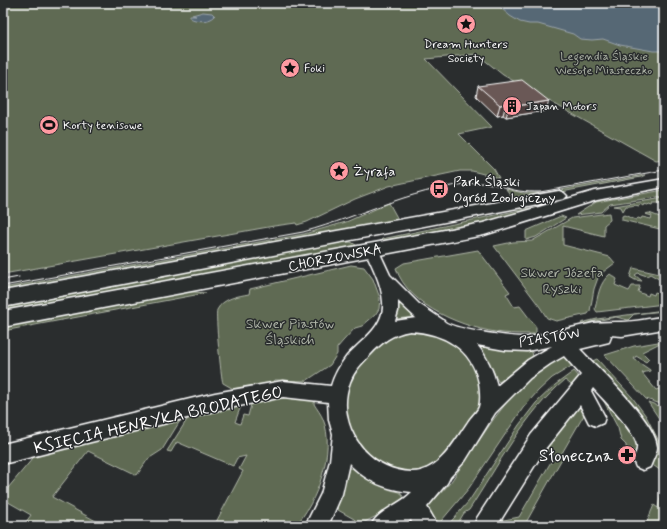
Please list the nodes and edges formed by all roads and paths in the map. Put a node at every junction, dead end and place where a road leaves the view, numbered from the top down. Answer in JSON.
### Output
{"nodes":[{"id":1,"x":664,"y":176,"type":"edge"},
{"id":2,"x":664,"y":183,"type":"edge"},
{"id":3,"x":384,"y":230,"type":"junction"},
{"id":4,"x":338,"y":238,"type":"junction"},
{"id":5,"x":372,"y":250,"type":"junction"},
{"id":6,"x":382,"y":274,"type":"junction"},
{"id":7,"x":3,"y":299,"type":"edge"},
{"id":8,"x":3,"y":319,"type":"edge"},
{"id":9,"x":664,"y":323,"type":"edge"},
{"id":10,"x":622,"y":329,"type":"junction"},
{"id":11,"x":446,"y":331,"type":"junction"},
{"id":12,"x":381,"y":333,"type":"junction"},
{"id":13,"x":567,"y":347,"type":"junction"},
{"id":14,"x":592,"y":374,"type":"junction"},
{"id":15,"x":581,"y":391,"type":"junction"},
{"id":16,"x":337,"y":395,"type":"junction"},
{"id":17,"x":488,"y":407,"type":"junction"},
{"id":18,"x":596,"y":417,"type":"dead end"},
{"id":19,"x":342,"y":436,"type":"junction"},
{"id":20,"x":3,"y":454,"type":"edge"},
{"id":21,"x":643,"y":460,"type":"dead end"},
{"id":22,"x":449,"y":465,"type":"junction"},
{"id":23,"x":414,"y":506,"type":"junction"},
{"id":24,"x":321,"y":522,"type":"edge"},
{"id":25,"x":382,"y":526,"type":"edge"},
{"id":26,"x":426,"y":526,"type":"edge"},
{"id":27,"x":485,"y":526,"type":"edge"}],
"edges":[{"from":1,"to":3,"type":"main road","name":"CHORZOWSKA"},
{"from":2,"to":5,"type":"main road","name":"CHORZOWSKA"},
{"from":3,"to":4,"type":"main road","name":"CHORZOWSKA"},
{"from":3,"to":5,"type":"main road"},
{"from":4,"to":5,"type":"main road"},
{"from":4,"to":7,"type":"main road","name":"CHORZOWSKA"},
{"from":5,"to":6,"type":"street"},
{"from":5,"to":8,"type":"main road","name":"CHORZOWSKA"},
{"from":6,"to":11,"type":"street"},
{"from":6,"to":12,"type":"street"},
{"from":9,"to":10,"type":"street","name":"PIASTÓW"},
{"from":10,"to":11,"type":"street","name":"PIASTÓW"},
{"from":10,"to":13,"type":"street","name":"PIASTÓW"},
{"from":11,"to":12,"type":"street","name":"PIASTÓW"},
{"from":11,"to":17,"type":"street"},
{"from":12,"to":16,"type":"street"},
{"from":13,"to":14,"type":"street"},
{"from":13,"to":17,"type":"street","name":"PIASTÓW"},
{"from":14,"to":15,"type":"street"},
{"from":14,"to":21,"type":"street"},
{"from":15,"to":18,"type":"street"},
{"from":15,"to":27,"type":"street"},
{"from":16,"to":19,"type":"street"},
{"from":16,"to":20,"type":"street","name":"KSIĘCIA HENRYKA BRODATEGO"},
{"from":17,"to":22,"type":"street","name":"PIASTÓW"},
{"from":19,"to":22,"type":"street"},
{"from":19,"to":24,"type":"street"},
{"from":22,"to":23,"type":"street"},
{"from":23,"to":25,"type":"street"},
{"from":23,"to":26,"type":"street"}]}
